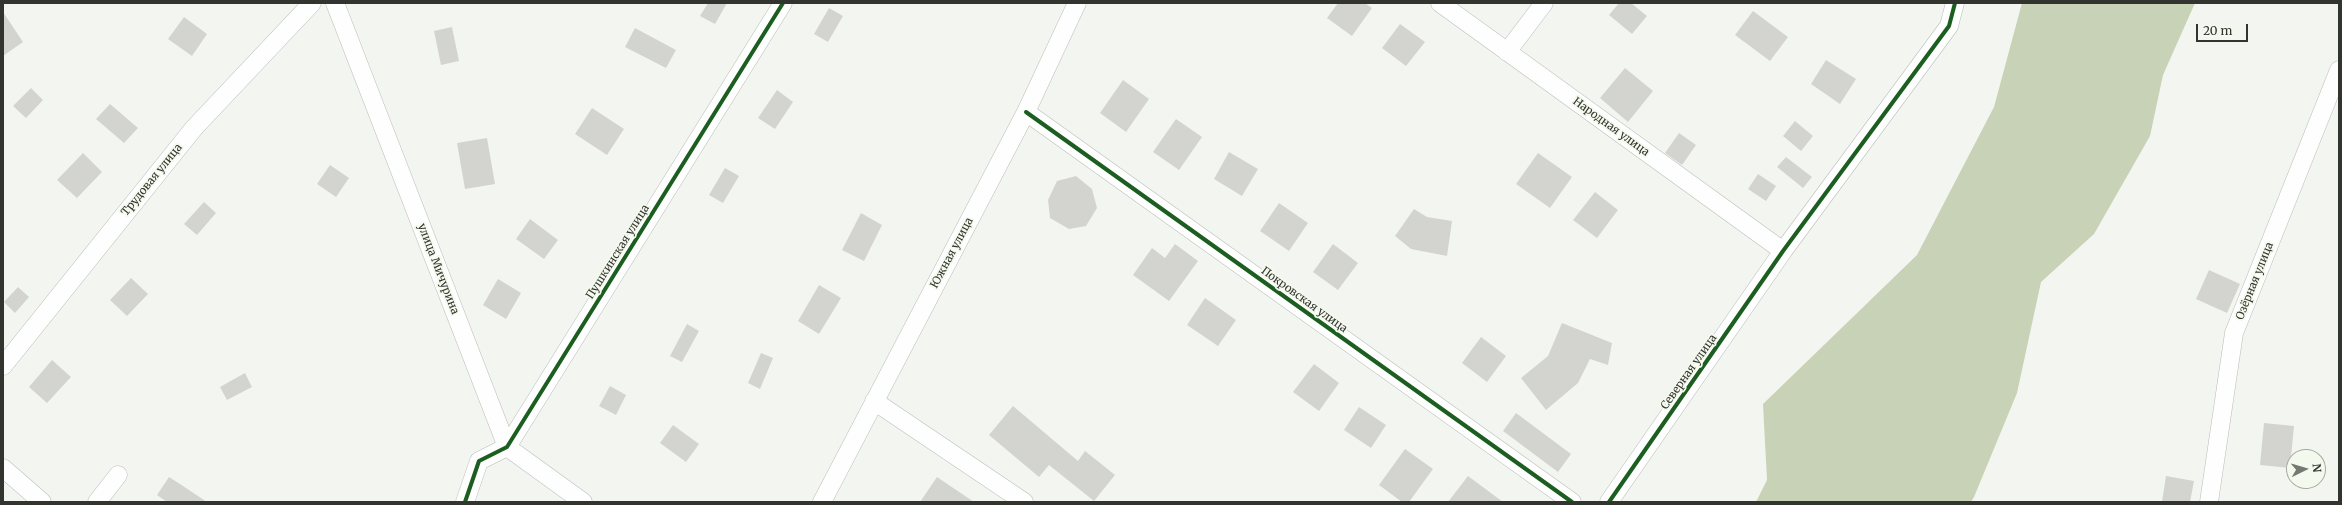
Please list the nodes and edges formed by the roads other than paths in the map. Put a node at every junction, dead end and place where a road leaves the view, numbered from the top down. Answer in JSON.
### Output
{"nodes":[{"id":1,"x":312,"y":3,"type":"edge"},
{"id":2,"x":335,"y":3,"type":"edge"},
{"id":3,"x":784,"y":3,"type":"edge"},
{"id":4,"x":1077,"y":3,"type":"edge"},
{"id":5,"x":1440,"y":3,"type":"edge"},
{"id":6,"x":1544,"y":3,"type":"edge"},
{"id":7,"x":1955,"y":3,"type":"edge"},
{"id":8,"x":1507,"y":52,"type":"junction"},
{"id":9,"x":2339,"y":70,"type":"edge"},
{"id":10,"x":1026,"y":112,"type":"junction"},
{"id":11,"x":1783,"y":251,"type":"junction"},
{"id":12,"x":3,"y":366,"type":"edge"},
{"id":13,"x":874,"y":402,"type":"junction"},
{"id":14,"x":507,"y":447,"type":"junction"},
{"id":15,"x":3,"y":468,"type":"edge"},
{"id":16,"x":118,"y":475,"type":"dead end"},
{"id":17,"x":42,"y":502,"type":"edge"},
{"id":18,"x":97,"y":502,"type":"edge"},
{"id":19,"x":465,"y":502,"type":"edge"},
{"id":20,"x":583,"y":502,"type":"edge"},
{"id":21,"x":822,"y":502,"type":"edge"},
{"id":22,"x":1024,"y":502,"type":"edge"},
{"id":23,"x":1572,"y":502,"type":"edge"},
{"id":24,"x":1609,"y":502,"type":"edge"},
{"id":25,"x":2209,"y":502,"type":"edge"}],
"edges":[{"from":1,"to":12,"type":"street","name":"Трудовая улица"},
{"from":2,"to":14,"type":"street","name":"улица Мичурина"},
{"from":3,"to":14,"type":"street","name":"Пушкинская улица"},
{"from":4,"to":10,"type":"street","name":"Южная улица"},
{"from":5,"to":8,"type":"street","name":"Народная улица"},
{"from":6,"to":8,"type":"street"},
{"from":7,"to":11,"type":"street","name":"Северная улица"},
{"from":8,"to":11,"type":"street","name":"Народная улица"},
{"from":9,"to":25,"type":"street","name":"Озёрная улица"},
{"from":10,"to":13,"type":"street","name":"Южная улица"},
{"from":10,"to":23,"type":"street","name":"Покровская улица"},
{"from":11,"to":24,"type":"street","name":"Северная улица"},
{"from":13,"to":21,"type":"street","name":"Южная улица"},
{"from":13,"to":22,"type":"street"},
{"from":14,"to":19,"type":"street"},
{"from":14,"to":20,"type":"street"},
{"from":15,"to":17,"type":"street"},
{"from":16,"to":18,"type":"street"}]}
